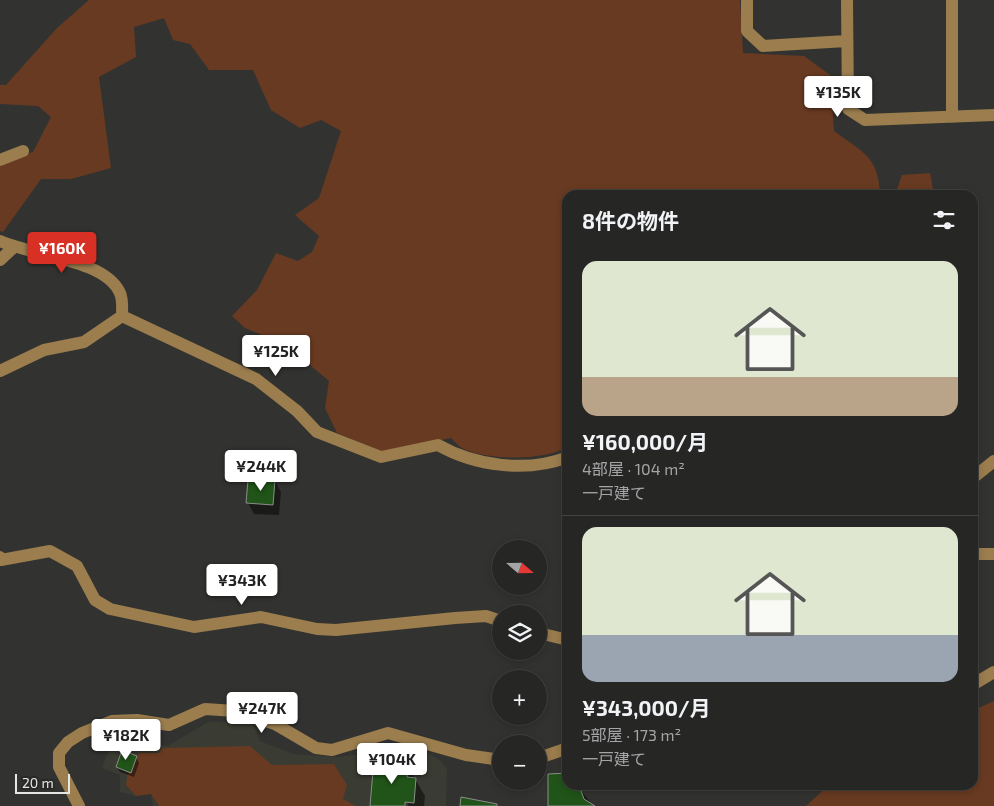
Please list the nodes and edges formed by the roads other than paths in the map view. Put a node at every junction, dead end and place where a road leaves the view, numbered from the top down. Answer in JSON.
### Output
{"nodes":[{"id":1,"x":747,"y":0,"type":"edge"},
{"id":2,"x":847,"y":0,"type":"edge"},
{"id":3,"x":952,"y":0,"type":"edge"},
{"id":4,"x":846,"y":42,"type":"junction"},
{"id":5,"x":994,"y":115,"type":"edge"},
{"id":6,"x":952,"y":117,"type":"junction"},
{"id":7,"x":23,"y":151,"type":"dead end"},
{"id":8,"x":0,"y":160,"type":"edge"},
{"id":9,"x":0,"y":240,"type":"edge"},
{"id":10,"x":14,"y":247,"type":"junction"},
{"id":11,"x":0,"y":260,"type":"edge"},
{"id":12,"x":122,"y":316,"type":"junction"},
{"id":13,"x":1,"y":368,"type":"edge"},
{"id":14,"x":562,"y":459,"type":"edge"},
{"id":15,"x":994,"y":461,"type":"edge"},
{"id":16,"x":978,"y":473,"type":"edge"},
{"id":17,"x":978,"y":554,"type":"edge"},
{"id":18,"x":994,"y":554,"type":"edge"},
{"id":19,"x":0,"y":557,"type":"edge"},
{"id":20,"x":492,"y":618,"type":"edge"},
{"id":21,"x":547,"y":635,"type":"edge"},
{"id":22,"x":562,"y":639,"type":"edge"},
{"id":23,"x":994,"y":672,"type":"edge"},
{"id":24,"x":978,"y":682,"type":"edge"},
{"id":25,"x":562,"y":750,"type":"edge"},
{"id":26,"x":547,"y":755,"type":"edge"},
{"id":27,"x":492,"y":759,"type":"edge"},
{"id":28,"x":79,"y":806,"type":"edge"}],
"edges":[{"from":1,"to":4,"type":"street"},
{"from":2,"to":4,"type":"street"},
{"from":3,"to":6,"type":"street"},
{"from":4,"to":6,"type":"street"},
{"from":5,"to":6,"type":"street"},
{"from":7,"to":8,"type":"street"},
{"from":9,"to":10,"type":"street"},
{"from":10,"to":11,"type":"street"},
{"from":10,"to":12,"type":"street"},
{"from":12,"to":13,"type":"street"},
{"from":12,"to":14,"type":"street"},
{"from":15,"to":16,"type":"street"},
{"from":17,"to":18,"type":"street"},
{"from":19,"to":20,"type":"street"},
{"from":21,"to":22,"type":"street"},
{"from":23,"to":24,"type":"street"},
{"from":25,"to":26,"type":"street"},
{"from":27,"to":28,"type":"street"}]}
